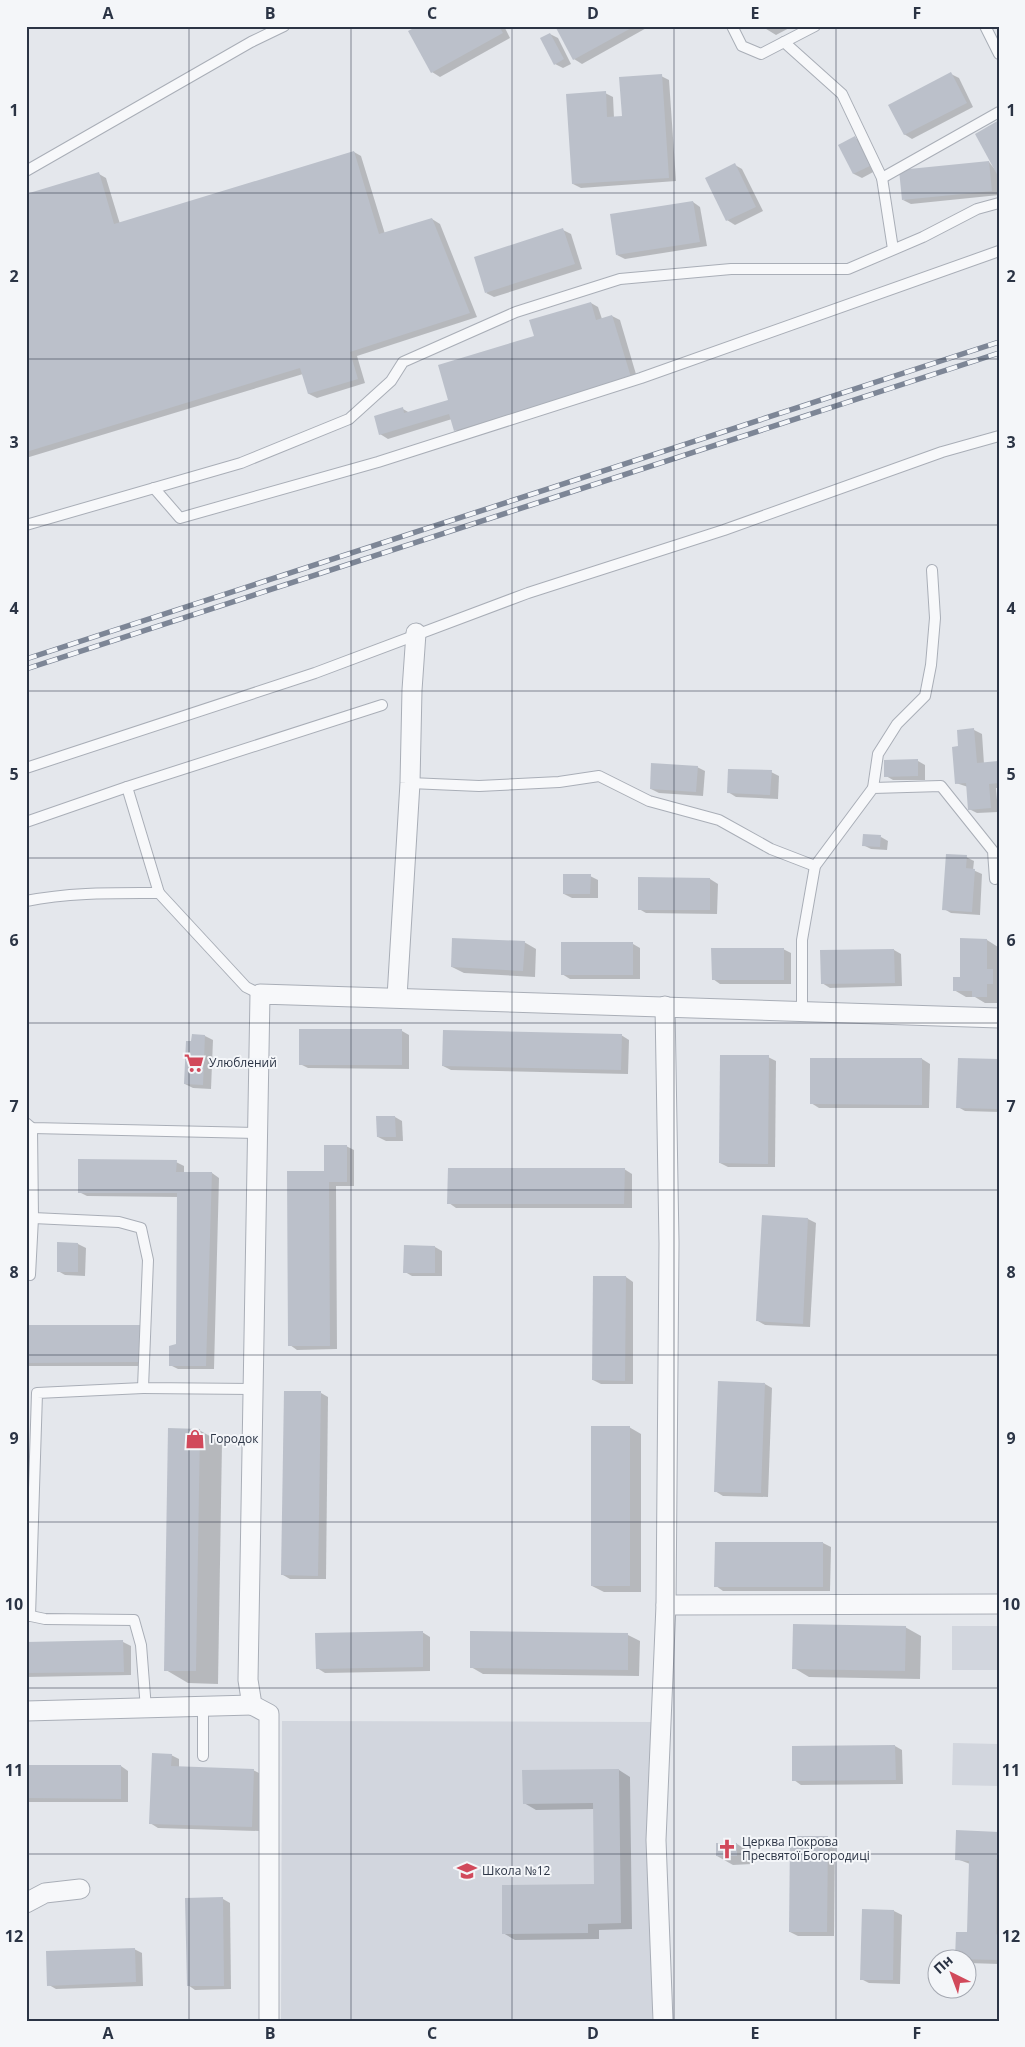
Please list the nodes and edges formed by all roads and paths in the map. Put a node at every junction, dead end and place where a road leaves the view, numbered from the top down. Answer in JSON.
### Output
{"nodes":[{"id":1,"x":284,"y":26,"type":"edge"},
{"id":2,"x":732,"y":26,"type":"edge"},
{"id":3,"x":815,"y":26,"type":"edge"},
{"id":4,"x":985,"y":26,"type":"edge"},
{"id":5,"x":784,"y":42,"type":"junction"},
{"id":6,"x":999,"y":54,"type":"edge"},
{"id":7,"x":999,"y":112,"type":"edge"},
{"id":8,"x":26,"y":172,"type":"edge"},
{"id":9,"x":882,"y":178,"type":"junction"},
{"id":10,"x":999,"y":203,"type":"edge"},
{"id":11,"x":894,"y":249,"type":"junction"},
{"id":12,"x":999,"y":251,"type":"edge"},
{"id":13,"x":999,"y":436,"type":"edge"},
{"id":14,"x":154,"y":488,"type":"junction"},
{"id":15,"x":26,"y":525,"type":"edge"},
{"id":16,"x":932,"y":570,"type":"dead end"},
{"id":17,"x":416,"y":633,"type":"junction"},
{"id":18,"x":382,"y":705,"type":"dead end"},
{"id":19,"x":26,"y":768,"type":"edge"},
{"id":20,"x":410,"y":783,"type":"junction"},
{"id":21,"x":127,"y":787,"type":"junction"},
{"id":22,"x":873,"y":788,"type":"junction"},
{"id":23,"x":26,"y":822,"type":"edge"},
{"id":24,"x":815,"y":866,"type":"junction"},
{"id":25,"x":995,"y":880,"type":"dead end"},
{"id":26,"x":159,"y":893,"type":"junction"},
{"id":27,"x":26,"y":900,"type":"edge"},
{"id":28,"x":260,"y":994,"type":"junction"},
{"id":29,"x":397,"y":997,"type":"junction"},
{"id":30,"x":665,"y":1006,"type":"junction"},
{"id":31,"x":802,"y":1011,"type":"junction"},
{"id":32,"x":999,"y":1018,"type":"edge"},
{"id":33,"x":29,"y":1125,"type":"edge"},
{"id":34,"x":257,"y":1133,"type":"junction"},
{"id":35,"x":33,"y":1218,"type":"junction"},
{"id":36,"x":30,"y":1275,"type":"dead end"},
{"id":37,"x":143,"y":1388,"type":"junction"},
{"id":38,"x":252,"y":1389,"type":"junction"},
{"id":39,"x":999,"y":1604,"type":"edge"},
{"id":40,"x":666,"y":1605,"type":"junction"},
{"id":41,"x":28,"y":1616,"type":"edge"},
{"id":42,"x":252,"y":1705,"type":"junction"},
{"id":43,"x":203,"y":1706,"type":"junction"},
{"id":44,"x":146,"y":1709,"type":"junction"},
{"id":45,"x":26,"y":1711,"type":"edge"},
{"id":46,"x":202,"y":1756,"type":"dead end"},
{"id":47,"x":80,"y":1889,"type":"dead end"},
{"id":48,"x":26,"y":1904,"type":"edge"},
{"id":49,"x":269,"y":2021,"type":"edge"},
{"id":50,"x":664,"y":2021,"type":"edge"}],
"edges":[{"from":1,"to":8,"type":"lane"},
{"from":2,"to":5,"type":"lane"},
{"from":3,"to":5,"type":"lane"},
{"from":4,"to":6,"type":"lane"},
{"from":5,"to":9,"type":"lane"},
{"from":7,"to":9,"type":"lane"},
{"from":9,"to":11,"type":"lane"},
{"from":10,"to":11,"type":"lane"},
{"from":11,"to":14,"type":"lane"},
{"from":12,"to":14,"type":"lane"},
{"from":13,"to":17,"type":"lane"},
{"from":14,"to":15,"type":"lane"},
{"from":16,"to":22,"type":"lane"},
{"from":17,"to":19,"type":"lane"},
{"from":17,"to":20,"type":"street"},
{"from":18,"to":21,"type":"lane"},
{"from":20,"to":24,"type":"lane"},
{"from":20,"to":29,"type":"street"},
{"from":21,"to":23,"type":"lane"},
{"from":21,"to":26,"type":"lane"},
{"from":22,"to":24,"type":"lane"},
{"from":22,"to":25,"type":"lane"},
{"from":24,"to":31,"type":"lane"},
{"from":26,"to":27,"type":"lane"},
{"from":26,"to":28,"type":"lane"},
{"from":28,"to":29,"type":"street"},
{"from":28,"to":34,"type":"street"},
{"from":29,"to":30,"type":"street"},
{"from":30,"to":31,"type":"street"},
{"from":30,"to":40,"type":"street"},
{"from":31,"to":32,"type":"street"},
{"from":33,"to":34,"type":"lane"},
{"from":33,"to":35,"type":"lane"},
{"from":34,"to":38,"type":"street"},
{"from":35,"to":36,"type":"lane"},
{"from":35,"to":37,"type":"lane"},
{"from":37,"to":38,"type":"lane"},
{"from":37,"to":41,"type":"lane"},
{"from":38,"to":42,"type":"street"},
{"from":39,"to":40,"type":"street"},
{"from":40,"to":50,"type":"street"},
{"from":41,"to":44,"type":"lane"},
{"from":42,"to":43,"type":"street"},
{"from":42,"to":49,"type":"street"},
{"from":43,"to":44,"type":"street"},
{"from":43,"to":46,"type":"lane"},
{"from":44,"to":45,"type":"street"},
{"from":47,"to":48,"type":"street"}]}
